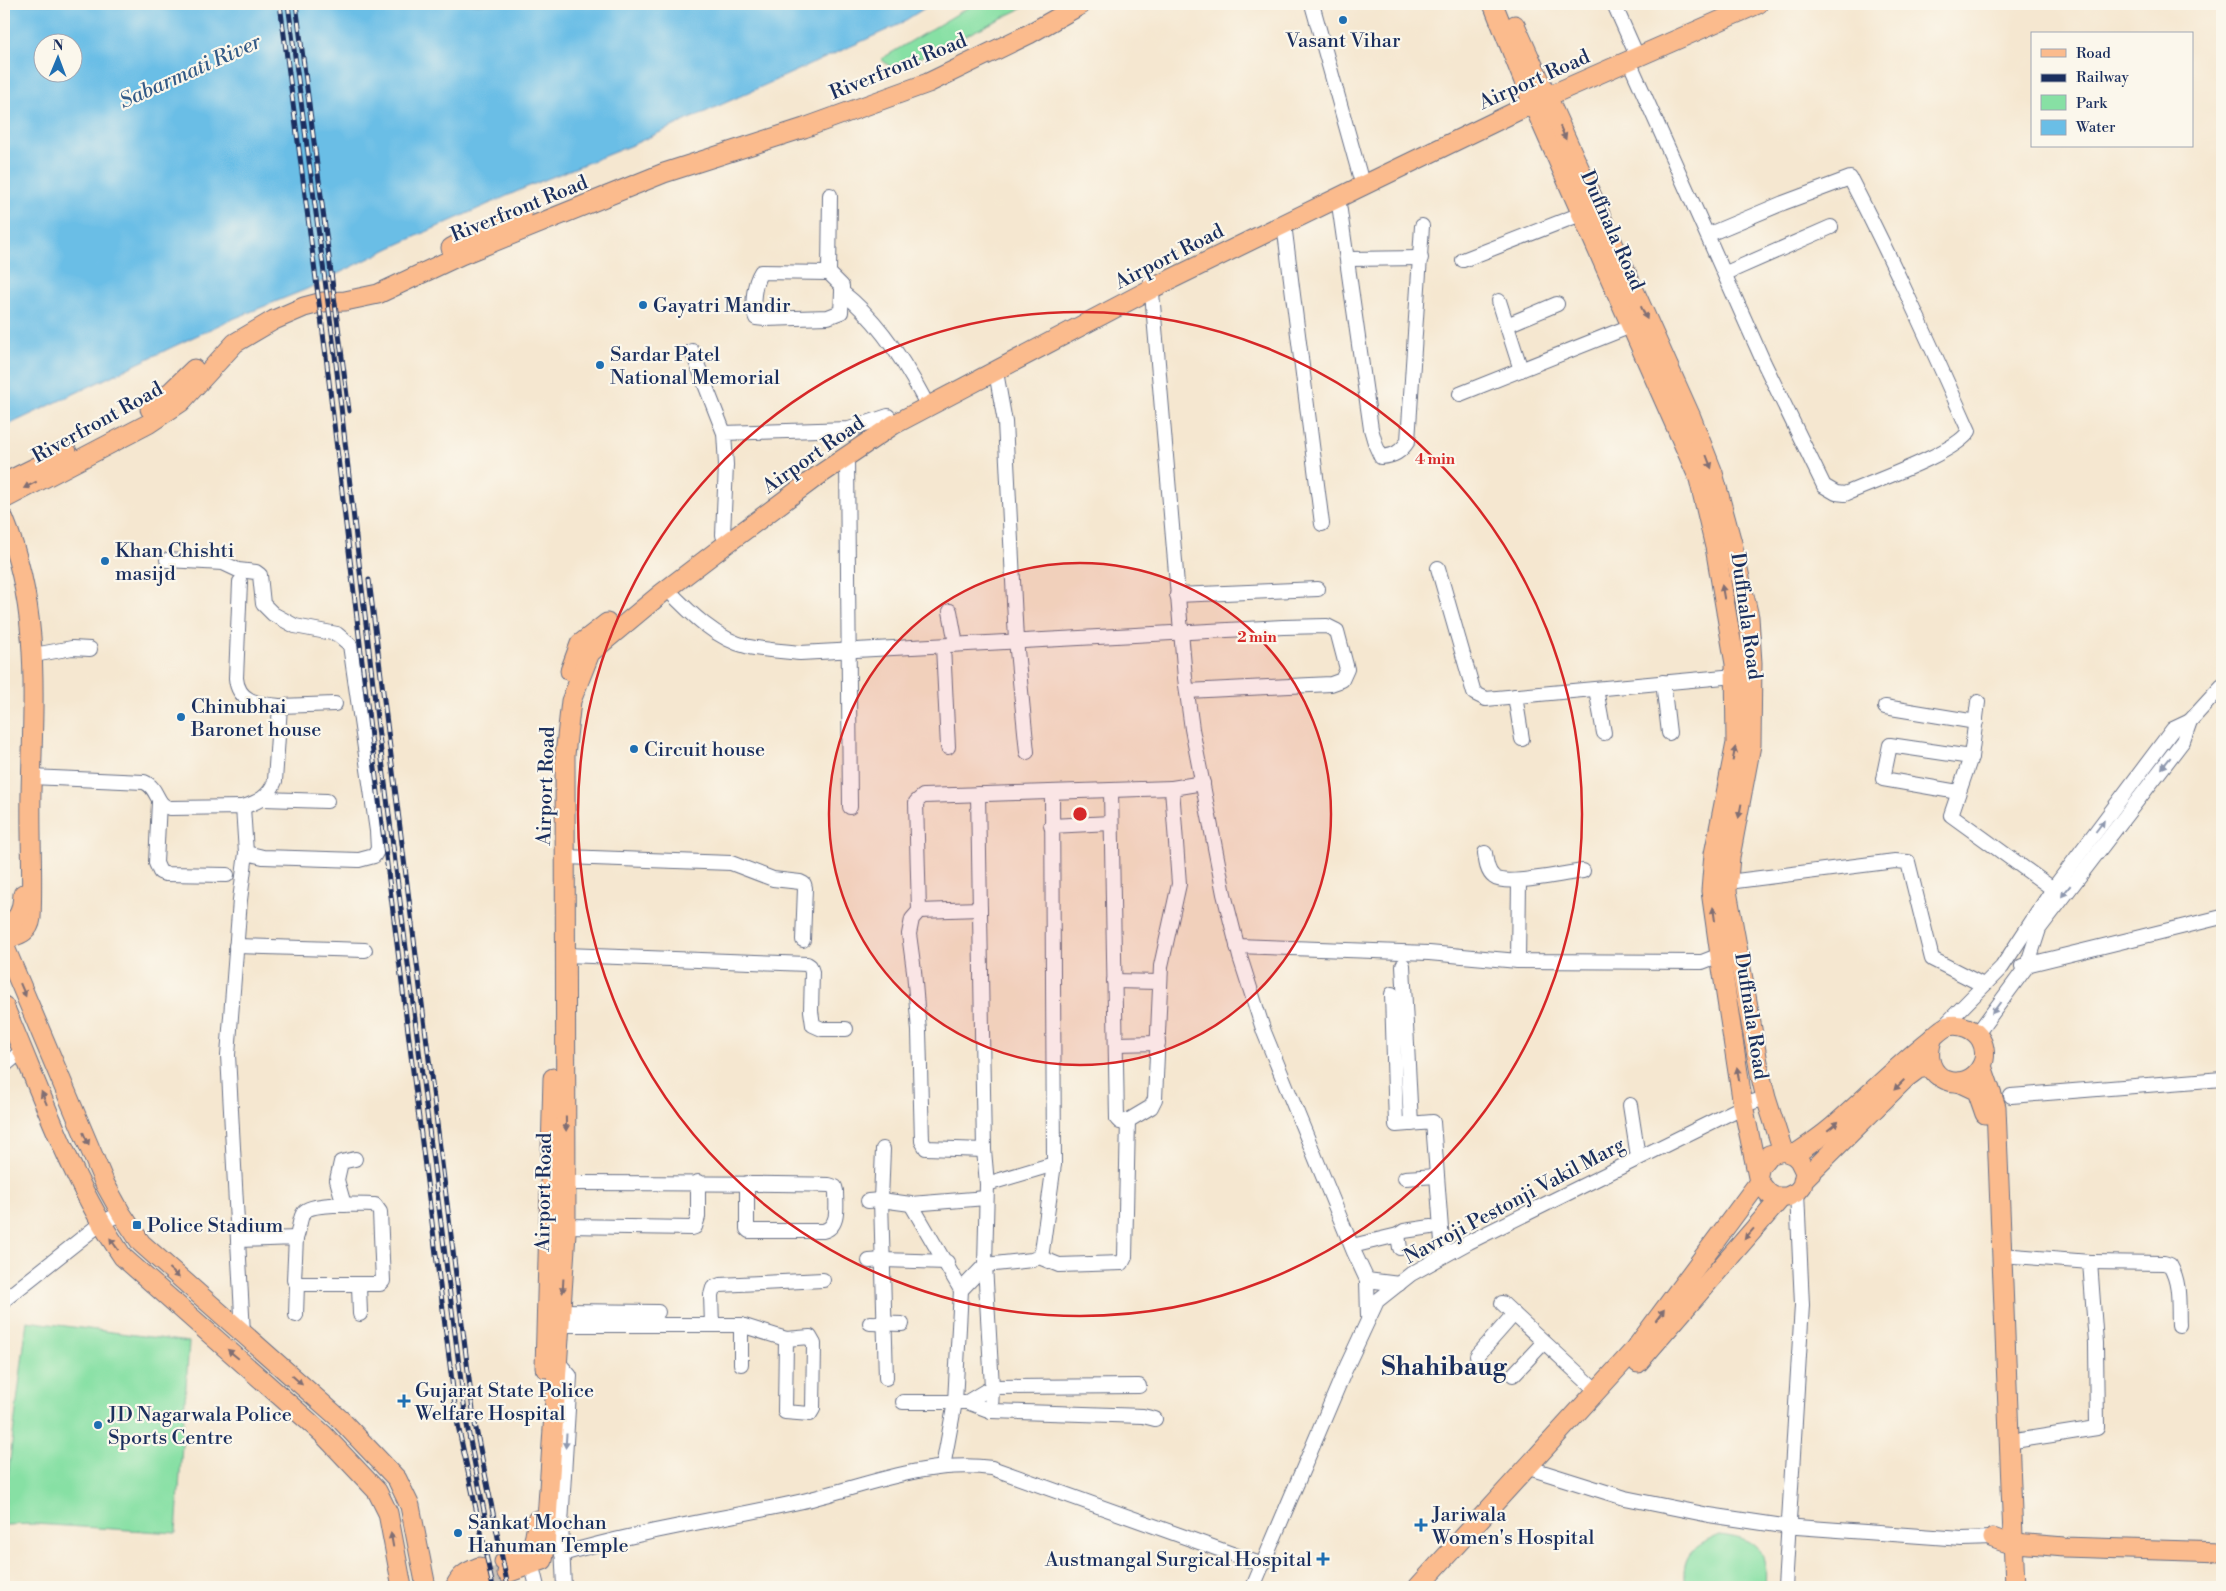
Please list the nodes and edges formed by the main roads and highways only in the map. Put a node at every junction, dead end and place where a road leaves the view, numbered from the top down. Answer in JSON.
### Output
{"nodes":[{"id":1,"x":1058,"y":4,"type":"edge"},
{"id":2,"x":1082,"y":4,"type":"edge"},
{"id":3,"x":1493,"y":4,"type":"edge"},
{"id":4,"x":1506,"y":4,"type":"edge"},
{"id":5,"x":1735,"y":4,"type":"edge"},
{"id":6,"x":1758,"y":4,"type":"edge"},
{"id":7,"x":1631,"y":55,"type":"junction"},
{"id":8,"x":1538,"y":96,"type":"junction"},
{"id":9,"x":1152,"y":283,"type":"junction"},
{"id":10,"x":4,"y":484,"type":"edge"},
{"id":11,"x":4,"y":499,"type":"edge"},
{"id":12,"x":4,"y":519,"type":"edge"},
{"id":13,"x":4,"y":550,"type":"edge"},
{"id":14,"x":4,"y":926,"type":"edge"},
{"id":15,"x":4,"y":940,"type":"edge"},
{"id":16,"x":4,"y":945,"type":"edge"},
{"id":17,"x":4,"y":1006,"type":"edge"},
{"id":18,"x":1936,"y":1034,"type":"junction"},
{"id":19,"x":1982,"y":1066,"type":"junction"},
{"id":20,"x":1937,"y":1076,"type":"junction"},
{"id":21,"x":1958,"y":1082,"type":"junction"},
{"id":22,"x":1789,"y":1153,"type":"junction"},
{"id":23,"x":1759,"y":1178,"type":"junction"},
{"id":24,"x":1794,"y":1189,"type":"junction"},
{"id":25,"x":552,"y":1362,"type":"junction"},
{"id":26,"x":549,"y":1393,"type":"junction"},
{"id":27,"x":1531,"y":1469,"type":"junction"},
{"id":28,"x":1483,"y":1515,"type":"junction"},
{"id":29,"x":2005,"y":1539,"type":"junction"},
{"id":30,"x":2222,"y":1545,"type":"edge"},
{"id":31,"x":2222,"y":1552,"type":"edge"},
{"id":32,"x":478,"y":1578,"type":"tunnel mouth"},
{"id":33,"x":402,"y":1587,"type":"edge"},
{"id":34,"x":426,"y":1587,"type":"edge"},
{"id":35,"x":455,"y":1587,"type":"edge"},
{"id":36,"x":1404,"y":1587,"type":"edge"},
{"id":37,"x":1418,"y":1587,"type":"edge"},
{"id":38,"x":1430,"y":1587,"type":"edge"},
{"id":39,"x":2005,"y":1587,"type":"edge"},
{"id":40,"x":2015,"y":1587,"type":"edge"}],
"edges":[{"from":1,"to":10,"type":"main road","name":"Riverfront Road"},
{"from":2,"to":11,"type":"main road","name":"Riverfront Road","one_way":true},
{"from":3,"to":8,"type":"main road"},
{"from":4,"to":8,"type":"main road"},
{"from":5,"to":7,"type":"main road","name":"Airport Road"},
{"from":6,"to":7,"type":"main road","name":"Airport Road"},
{"from":7,"to":8,"type":"main road","name":"Airport Road"},
{"from":8,"to":9,"type":"main road","name":"Airport Road"},
{"from":8,"to":9,"type":"main road","name":"Airport Road"},
{"from":8,"to":22,"type":"main road","one_way":true},
{"from":23,"to":8,"type":"main road","name":"Duffnala Road","one_way":true},
{"from":9,"to":25,"type":"main road","name":"Airport Road","one_way":true},
{"from":9,"to":25,"type":"main road","name":"Airport Road"},
{"from":12,"to":15,"type":"main road"},
{"from":13,"to":14,"type":"main road"},
{"from":16,"to":34,"type":"main road","one_way":true},
{"from":33,"to":17,"type":"main road","one_way":true},
{"from":18,"to":19,"type":"main road"},
{"from":18,"to":20,"type":"main road"},
{"from":22,"to":18,"type":"main road","one_way":true},
{"from":19,"to":21,"type":"main road"},
{"from":19,"to":29,"type":"main road"},
{"from":20,"to":21,"type":"main road"},
{"from":20,"to":24,"type":"main road","one_way":true},
{"from":21,"to":29,"type":"main road"},
{"from":22,"to":23,"type":"main road"},
{"from":22,"to":24,"type":"main road"},
{"from":23,"to":24,"type":"main road"},
{"from":27,"to":23,"type":"main road","one_way":true},
{"from":24,"to":27,"type":"main road","one_way":true},
{"from":25,"to":26,"type":"main road","name":"Airport Road"},
{"from":26,"to":26,"type":"main road"},
{"from":27,"to":28,"type":"main road"},
{"from":27,"to":38,"type":"main road"},
{"from":28,"to":36,"type":"main road"},
{"from":28,"to":37,"type":"main road"},
{"from":29,"to":30,"type":"main road"},
{"from":29,"to":31,"type":"main road"},
{"from":29,"to":39,"type":"main road"},
{"from":29,"to":40,"type":"main road"},
{"from":32,"to":35,"type":"main road"}]}
